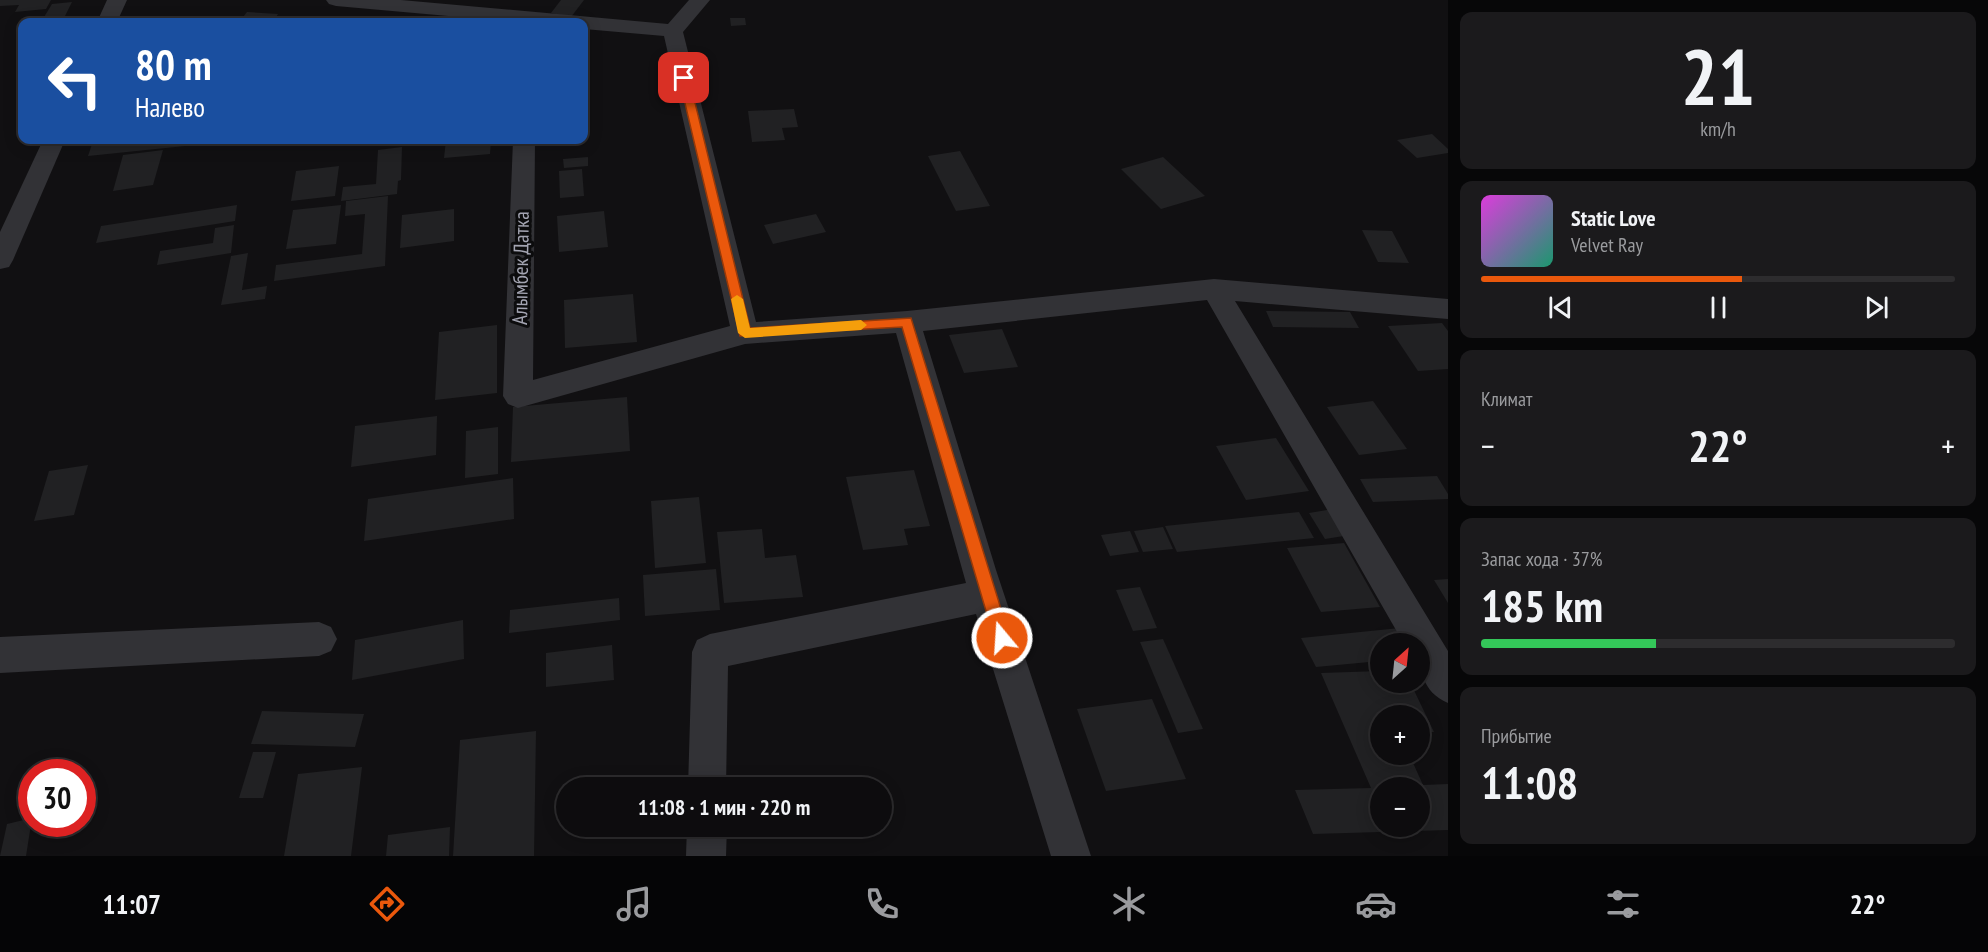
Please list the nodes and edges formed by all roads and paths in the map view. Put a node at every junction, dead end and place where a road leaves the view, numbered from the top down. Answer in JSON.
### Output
{"nodes":[{"id":1,"x":117,"y":0,"type":"edge"},
{"id":2,"x":336,"y":0,"type":"edge"},
{"id":3,"x":700,"y":0,"type":"edge"},
{"id":4,"x":470,"y":6,"type":"edge"},
{"id":5,"x":109,"y":18,"type":"edge"},
{"id":6,"x":519,"y":18,"type":"edge"},
{"id":7,"x":588,"y":23,"type":"edge"},
{"id":8,"x":673,"y":31,"type":"junction"},
{"id":9,"x":52,"y":144,"type":"edge"},
{"id":10,"x":524,"y":144,"type":"edge"},
{"id":11,"x":0,"y":260,"type":"edge"},
{"id":12,"x":1214,"y":289,"type":"junction"},
{"id":13,"x":1448,"y":309,"type":"edge"},
{"id":14,"x":907,"y":322,"type":"junction"},
{"id":15,"x":745,"y":333,"type":"junction"},
{"id":16,"x":988,"y":595,"type":"junction"},
{"id":17,"x":319,"y":639,"type":"dead end"},
{"id":18,"x":0,"y":655,"type":"edge"},
{"id":19,"x":1448,"y":686,"type":"edge"},
{"id":20,"x":707,"y":777,"type":"edge"},
{"id":21,"x":707,"y":837,"type":"edge"},
{"id":22,"x":706,"y":856,"type":"edge"},
{"id":23,"x":1071,"y":856,"type":"edge"}],
"edges":[{"from":1,"to":5,"type":"street"},
{"from":2,"to":4,"type":"street"},
{"from":3,"to":8,"type":"street"},
{"from":4,"to":6,"type":"street"},
{"from":7,"to":8,"type":"street"},
{"from":8,"to":15,"type":"street"},
{"from":9,"to":11,"type":"street"},
{"from":10,"to":15,"type":"street","name":"Алымбек Датка"},
{"from":12,"to":13,"type":"street"},
{"from":12,"to":14,"type":"street"},
{"from":12,"to":19,"type":"street"},
{"from":14,"to":15,"type":"street"},
{"from":14,"to":16,"type":"street"},
{"from":16,"to":20,"type":"street"},
{"from":16,"to":23,"type":"street"},
{"from":17,"to":18,"type":"street"},
{"from":21,"to":22,"type":"street"}]}
